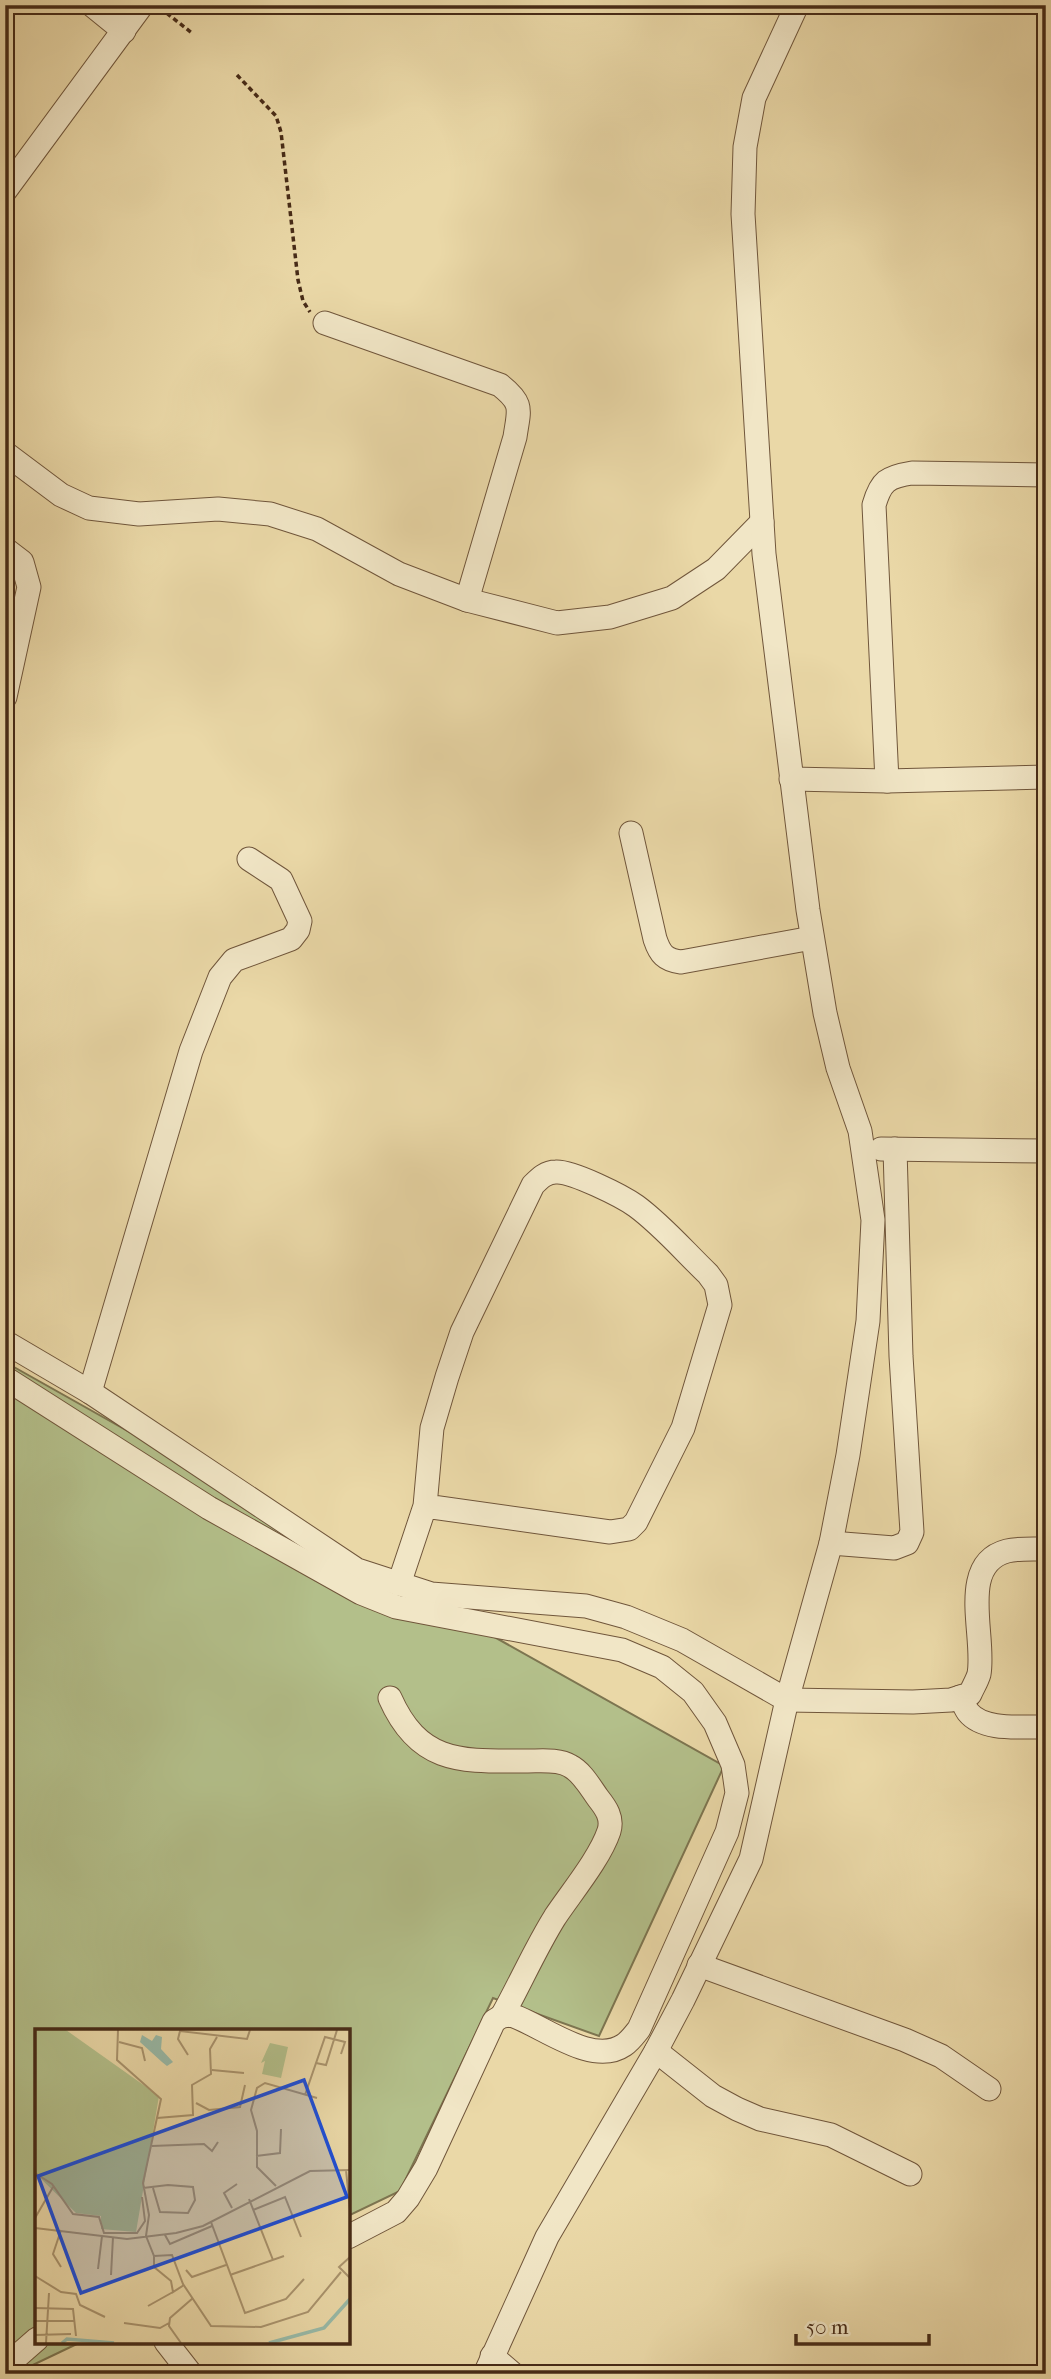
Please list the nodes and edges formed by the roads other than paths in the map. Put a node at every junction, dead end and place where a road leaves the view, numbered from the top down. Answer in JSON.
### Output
{"nodes":[{"id":1,"x":92,"y":5,"type":"edge"},
{"id":2,"x":142,"y":5,"type":"edge"},
{"id":3,"x":797,"y":5,"type":"edge"},
{"id":4,"x":124,"y":31,"type":"junction"},
{"id":5,"x":5,"y":191,"type":"edge"},
{"id":6,"x":325,"y":323,"type":"road end"},
{"id":7,"x":5,"y":453,"type":"edge"},
{"id":8,"x":1046,"y":475,"type":"edge"},
{"id":9,"x":762,"y":522,"type":"junction"},
{"id":10,"x":5,"y":549,"type":"edge"},
{"id":11,"x":467,"y":600,"type":"junction"},
{"id":12,"x":5,"y":697,"type":"edge"},
{"id":13,"x":1046,"y":777,"type":"edge"},
{"id":14,"x":791,"y":779,"type":"junction"},
{"id":15,"x":887,"y":781,"type":"junction"},
{"id":16,"x":631,"y":833,"type":"dead end"},
{"id":17,"x":249,"y":859,"type":"dead end"},
{"id":18,"x":813,"y":938,"type":"junction"},
{"id":19,"x":862,"y":1149,"type":"junction"},
{"id":20,"x":895,"y":1149,"type":"junction"},
{"id":21,"x":1046,"y":1151,"type":"edge"},
{"id":22,"x":5,"y":1342,"type":"edge"},
{"id":23,"x":5,"y":1378,"type":"edge"},
{"id":24,"x":90,"y":1392,"type":"junction"},
{"id":25,"x":425,"y":1506,"type":"junction"},
{"id":26,"x":831,"y":1543,"type":"junction"},
{"id":27,"x":1046,"y":1549,"type":"edge"},
{"id":28,"x":398,"y":1595,"type":"junction"},
{"id":29,"x":960,"y":1697,"type":"junction"},
{"id":30,"x":390,"y":1698,"type":"dead end"},
{"id":31,"x":787,"y":1700,"type":"junction"},
{"id":32,"x":1046,"y":1727,"type":"edge"},
{"id":33,"x":699,"y":1965,"type":"junction"},
{"id":34,"x":502,"y":2016,"type":"junction"},
{"id":35,"x":656,"y":2051,"type":"junction"},
{"id":36,"x":989,"y":2090,"type":"dead end"},
{"id":37,"x":910,"y":2174,"type":"dead end"},
{"id":38,"x":350,"y":2236,"type":"edge"},
{"id":39,"x":35,"y":2341,"type":"edge"},
{"id":40,"x":168,"y":2344,"type":"edge"},
{"id":41,"x":489,"y":2365,"type":"edge"},
{"id":42,"x":5,"y":2367,"type":"edge"},
{"id":43,"x":191,"y":2374,"type":"edge"},
{"id":44,"x":513,"y":2374,"type":"edge"}],
"edges":[{"from":1,"to":4,"type":"street"},
{"from":2,"to":4,"type":"street"},
{"from":3,"to":9,"type":"street"},
{"from":4,"to":5,"type":"street"},
{"from":6,"to":11,"type":"street"},
{"from":7,"to":11,"type":"street"},
{"from":8,"to":15,"type":"street"},
{"from":9,"to":11,"type":"street"},
{"from":9,"to":14,"type":"street"},
{"from":10,"to":12,"type":"street"},
{"from":13,"to":15,"type":"street"},
{"from":14,"to":15,"type":"street"},
{"from":14,"to":18,"type":"street"},
{"from":16,"to":18,"type":"street"},
{"from":17,"to":24,"type":"street"},
{"from":18,"to":19,"type":"street"},
{"from":19,"to":20,"type":"street"},
{"from":19,"to":26,"type":"street"},
{"from":20,"to":21,"type":"street"},
{"from":20,"to":26,"type":"street"},
{"from":22,"to":24,"type":"street"},
{"from":23,"to":28,"type":"street"},
{"from":24,"to":28,"type":"street"},
{"from":25,"to":25,"type":"street"},
{"from":25,"to":28,"type":"street"},
{"from":26,"to":31,"type":"street"},
{"from":27,"to":29,"type":"street"},
{"from":28,"to":31,"type":"street"},
{"from":28,"to":34,"type":"street"},
{"from":29,"to":31,"type":"street"},
{"from":29,"to":32,"type":"street"},
{"from":30,"to":34,"type":"street"},
{"from":31,"to":33,"type":"street"},
{"from":33,"to":35,"type":"street"},
{"from":33,"to":36,"type":"street"},
{"from":34,"to":38,"type":"street"},
{"from":35,"to":37,"type":"street"},
{"from":35,"to":41,"type":"street"},
{"from":39,"to":42,"type":"street"},
{"from":40,"to":43,"type":"street"},
{"from":41,"to":44,"type":"street"}]}
